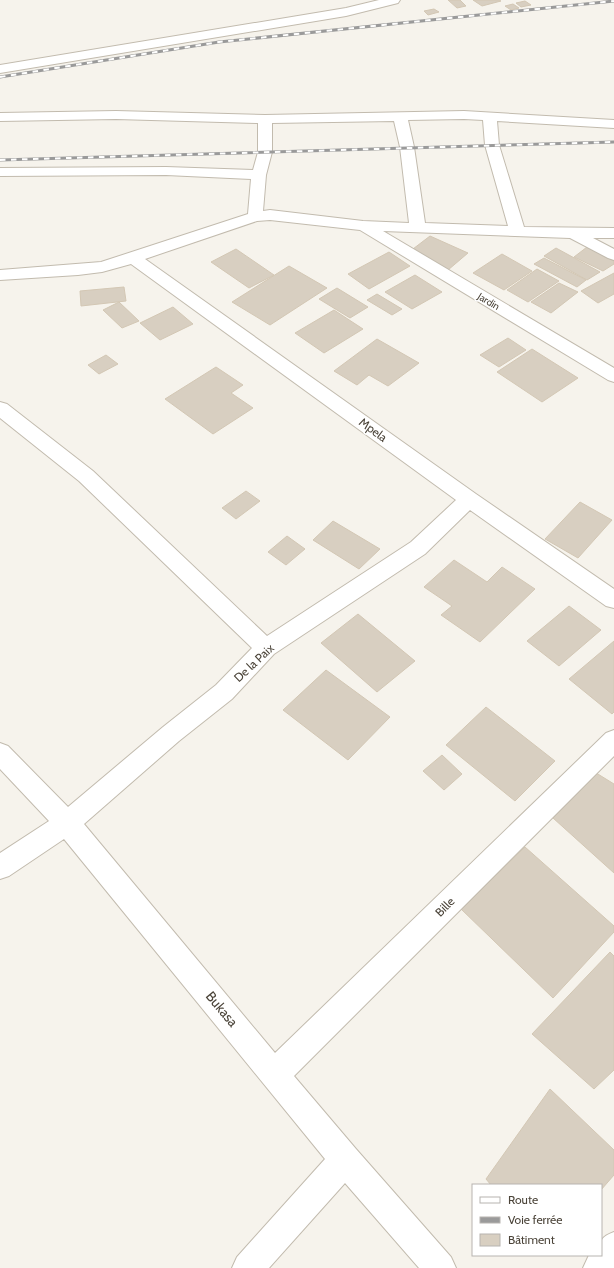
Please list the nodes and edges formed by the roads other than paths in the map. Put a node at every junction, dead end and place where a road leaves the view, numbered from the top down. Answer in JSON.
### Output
{"nodes":[{"id":1,"x":394,"y":0,"type":"edge"},
{"id":2,"x":0,"y":68,"type":"edge"},
{"id":3,"x":490,"y":116,"type":"junction"},
{"id":4,"x":0,"y":117,"type":"edge"},
{"id":5,"x":400,"y":117,"type":"junction"},
{"id":6,"x":265,"y":119,"type":"junction"},
{"id":7,"x":614,"y":124,"type":"edge"},
{"id":8,"x":0,"y":172,"type":"edge"},
{"id":9,"x":259,"y":175,"type":"junction"},
{"id":10,"x":255,"y":217,"type":"junction"},
{"id":11,"x":363,"y":226,"type":"junction"},
{"id":12,"x":418,"y":229,"type":"junction"},
{"id":13,"x":517,"y":231,"type":"junction"},
{"id":14,"x":614,"y":233,"type":"edge"},
{"id":15,"x":573,"y":234,"type":"junction"},
{"id":16,"x":614,"y":255,"type":"edge"},
{"id":17,"x":133,"y":258,"type":"junction"},
{"id":18,"x":0,"y":275,"type":"edge"},
{"id":19,"x":614,"y":376,"type":"edge"},
{"id":20,"x":0,"y":408,"type":"edge"},
{"id":21,"x":469,"y":499,"type":"junction"},
{"id":22,"x":614,"y":600,"type":"edge"},
{"id":23,"x":266,"y":648,"type":"junction"},
{"id":24,"x":614,"y":740,"type":"edge"},
{"id":25,"x":0,"y":753,"type":"edge"},
{"id":26,"x":67,"y":823,"type":"junction"},
{"id":27,"x":0,"y":867,"type":"edge"},
{"id":28,"x":275,"y":1074,"type":"junction"},
{"id":29,"x":345,"y":1160,"type":"junction"},
{"id":30,"x":614,"y":1248,"type":"edge"},
{"id":31,"x":248,"y":1268,"type":"edge"},
{"id":32,"x":440,"y":1268,"type":"edge"},
{"id":33,"x":599,"y":1268,"type":"edge"}],
"edges":[{"from":1,"to":2,"type":"street"},
{"from":3,"to":5,"type":"street"},
{"from":3,"to":7,"type":"street"},
{"from":3,"to":13,"type":"street"},
{"from":4,"to":6,"type":"street"},
{"from":5,"to":6,"type":"street"},
{"from":5,"to":12,"type":"street"},
{"from":6,"to":9,"type":"street"},
{"from":8,"to":9,"type":"street"},
{"from":9,"to":10,"type":"street"},
{"from":10,"to":11,"type":"street"},
{"from":10,"to":17,"type":"street"},
{"from":11,"to":12,"type":"street"},
{"from":11,"to":19,"type":"street","name":"Jardin"},
{"from":12,"to":13,"type":"street"},
{"from":13,"to":15,"type":"street"},
{"from":14,"to":15,"type":"street"},
{"from":15,"to":16,"type":"street"},
{"from":17,"to":18,"type":"street"},
{"from":17,"to":21,"type":"street","name":"Mpela"},
{"from":20,"to":23,"type":"street"},
{"from":21,"to":22,"type":"street","name":"Mpela"},
{"from":21,"to":23,"type":"street","name":"De la Paix"},
{"from":23,"to":26,"type":"street","name":"De la Paix"},
{"from":24,"to":28,"type":"street","name":"Bille"},
{"from":25,"to":26,"type":"street","name":"Bukasa"},
{"from":26,"to":27,"type":"street","name":"De la Paix"},
{"from":26,"to":28,"type":"street","name":"Bukasa"},
{"from":28,"to":29,"type":"street","name":"Bukasa"},
{"from":29,"to":31,"type":"street"},
{"from":29,"to":32,"type":"street","name":"Bukasa"},
{"from":30,"to":33,"type":"street"}]}
